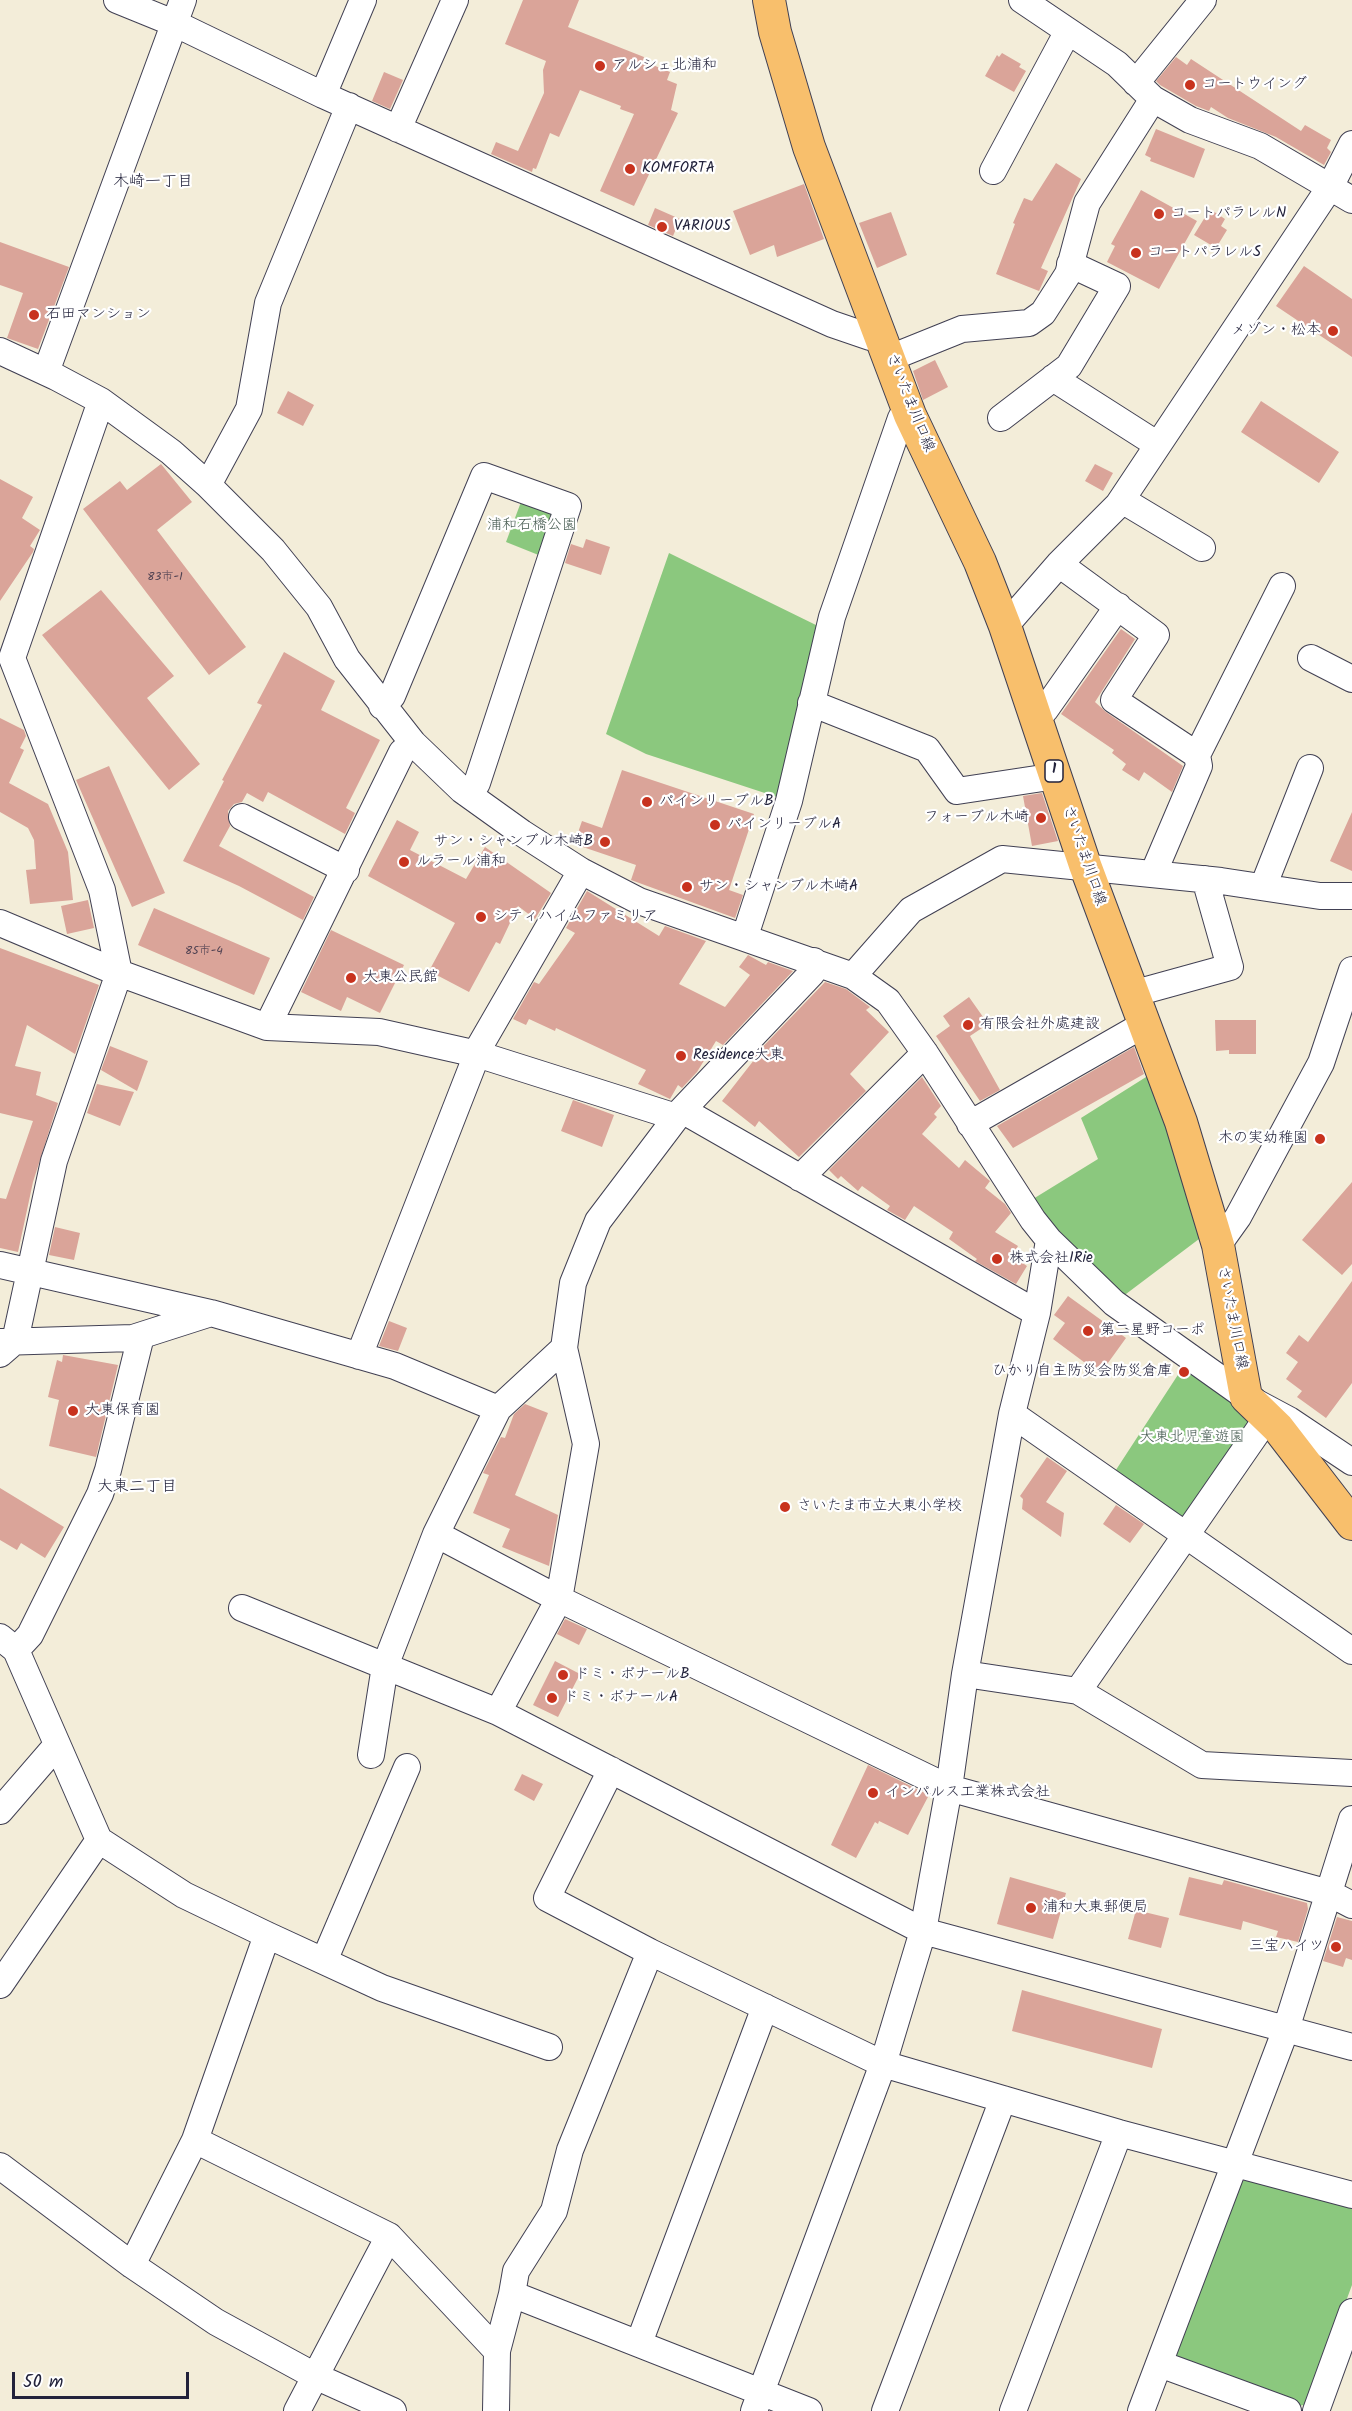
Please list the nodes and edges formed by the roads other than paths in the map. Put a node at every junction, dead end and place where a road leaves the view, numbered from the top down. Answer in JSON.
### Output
{"nodes":[{"id":1,"x":117,"y":0,"type":"edge"},
{"id":2,"x":363,"y":0,"type":"edge"},
{"id":3,"x":455,"y":0,"type":"edge"},
{"id":4,"x":769,"y":0,"type":"edge"},
{"id":5,"x":1203,"y":0,"type":"edge"},
{"id":6,"x":1037,"y":4,"type":"edge"},
{"id":7,"x":179,"y":12,"type":"edge"},
{"id":8,"x":1068,"y":31,"type":"junction"},
{"id":9,"x":1145,"y":91,"type":"junction"},
{"id":10,"x":323,"y":95,"type":"junction"},
{"id":11,"x":349,"y":106,"type":"junction"},
{"id":12,"x":398,"y":129,"type":"junction"},
{"id":13,"x":1352,"y":144,"type":"edge"},
{"id":14,"x":993,"y":171,"type":"dead end"},
{"id":15,"x":1330,"y":187,"type":"junction"},
{"id":16,"x":1352,"y":200,"type":"edge"},
{"id":17,"x":1070,"y":264,"type":"junction"},
{"id":18,"x":885,"y":346,"type":"junction"},
{"id":19,"x":0,"y":351,"type":"edge"},
{"id":20,"x":46,"y":372,"type":"junction"},
{"id":21,"x":1053,"y":378,"type":"junction"},
{"id":22,"x":101,"y":402,"type":"junction"},
{"id":23,"x":910,"y":415,"type":"junction"},
{"id":24,"x":1000,"y":418,"type":"dead end"},
{"id":25,"x":1158,"y":445,"type":"junction"},
{"id":26,"x":208,"y":485,"type":"junction"},
{"id":27,"x":1122,"y":500,"type":"junction"},
{"id":28,"x":1202,"y":548,"type":"dead end"},
{"id":29,"x":1059,"y":564,"type":"junction"},
{"id":30,"x":1282,"y":586,"type":"dead end"},
{"id":31,"x":1118,"y":606,"type":"junction"},
{"id":32,"x":1005,"y":626,"type":"junction"},
{"id":33,"x":1311,"y":658,"type":"dead end"},
{"id":34,"x":1352,"y":679,"type":"edge"},
{"id":35,"x":811,"y":704,"type":"junction"},
{"id":36,"x":382,"y":706,"type":"junction"},
{"id":37,"x":1036,"y":714,"type":"junction"},
{"id":38,"x":413,"y":742,"type":"junction"},
{"id":39,"x":1197,"y":755,"type":"junction"},
{"id":40,"x":1310,"y":768,"type":"dead end"},
{"id":41,"x":1056,"y":776,"type":"junction"},
{"id":42,"x":470,"y":795,"type":"junction"},
{"id":43,"x":242,"y":817,"type":"dead end"},
{"id":44,"x":1085,"y":865,"type":"junction"},
{"id":45,"x":346,"y":870,"type":"junction"},
{"id":46,"x":581,"y":871,"type":"junction"},
{"id":47,"x":1153,"y":874,"type":"junction"},
{"id":48,"x":1206,"y":879,"type":"junction"},
{"id":49,"x":1263,"y":887,"type":"junction"},
{"id":50,"x":1352,"y":896,"type":"edge"},
{"id":51,"x":0,"y":923,"type":"edge"},
{"id":52,"x":746,"y":936,"type":"junction"},
{"id":53,"x":814,"y":961,"type":"junction"},
{"id":54,"x":1352,"y":970,"type":"edge"},
{"id":55,"x":119,"y":973,"type":"junction"},
{"id":56,"x":853,"y":976,"type":"junction"},
{"id":57,"x":1132,"y":994,"type":"junction"},
{"id":58,"x":1143,"y":1025,"type":"junction"},
{"id":59,"x":267,"y":1027,"type":"junction"},
{"id":60,"x":925,"y":1053,"type":"junction"},
{"id":61,"x":477,"y":1054,"type":"junction"},
{"id":62,"x":679,"y":1113,"type":"junction"},
{"id":63,"x":970,"y":1124,"type":"junction"},
{"id":64,"x":800,"y":1178,"type":"junction"},
{"id":65,"x":1049,"y":1240,"type":"junction"},
{"id":66,"x":1218,"y":1245,"type":"junction"},
{"id":67,"x":0,"y":1265,"type":"edge"},
{"id":68,"x":31,"y":1272,"type":"junction"},
{"id":69,"x":211,"y":1313,"type":"junction"},
{"id":70,"x":1037,"y":1313,"type":"junction"},
{"id":71,"x":141,"y":1336,"type":"junction"},
{"id":72,"x":5,"y":1346,"type":"edge"},
{"id":73,"x":564,"y":1348,"type":"junction"},
{"id":74,"x":359,"y":1356,"type":"junction"},
{"id":75,"x":1257,"y":1408,"type":"junction"},
{"id":76,"x":498,"y":1409,"type":"junction"},
{"id":77,"x":1012,"y":1414,"type":"junction"},
{"id":78,"x":1352,"y":1462,"type":"edge"},
{"id":79,"x":1352,"y":1524,"type":"edge"},
{"id":80,"x":436,"y":1534,"type":"junction"},
{"id":81,"x":1187,"y":1535,"type":"junction"},
{"id":82,"x":559,"y":1599,"type":"junction"},
{"id":83,"x":242,"y":1608,"type":"dead end"},
{"id":84,"x":8,"y":1644,"type":"edge"},
{"id":85,"x":1352,"y":1651,"type":"edge"},
{"id":86,"x":385,"y":1666,"type":"junction"},
{"id":87,"x":964,"y":1674,"type":"junction"},
{"id":88,"x":1078,"y":1691,"type":"junction"},
{"id":89,"x":498,"y":1712,"type":"junction"},
{"id":90,"x":57,"y":1745,"type":"junction"},
{"id":91,"x":371,"y":1755,"type":"dead end"},
{"id":92,"x":406,"y":1767,"type":"dead end"},
{"id":93,"x":611,"y":1770,"type":"junction"},
{"id":94,"x":1352,"y":1773,"type":"edge"},
{"id":95,"x":949,"y":1788,"type":"junction"},
{"id":96,"x":0,"y":1810,"type":"edge"},
{"id":97,"x":1352,"y":1819,"type":"edge"},
{"id":98,"x":99,"y":1840,"type":"junction"},
{"id":99,"x":1329,"y":1893,"type":"junction"},
{"id":100,"x":1352,"y":1905,"type":"edge"},
{"id":101,"x":923,"y":1932,"type":"junction"},
{"id":102,"x":267,"y":1935,"type":"junction"},
{"id":103,"x":650,"y":1952,"type":"junction"},
{"id":104,"x":324,"y":1961,"type":"junction"},
{"id":105,"x":0,"y":1985,"type":"edge"},
{"id":106,"x":765,"y":2007,"type":"junction"},
{"id":107,"x":1286,"y":2028,"type":"junction"},
{"id":108,"x":549,"y":2047,"type":"dead end"},
{"id":109,"x":1352,"y":2047,"type":"edge"},
{"id":110,"x":882,"y":2064,"type":"junction"},
{"id":111,"x":1003,"y":2099,"type":"junction"},
{"id":112,"x":1119,"y":2133,"type":"junction"},
{"id":113,"x":195,"y":2140,"type":"junction"},
{"id":114,"x":1234,"y":2162,"type":"junction"},
{"id":115,"x":0,"y":2166,"type":"edge"},
{"id":116,"x":1352,"y":2195,"type":"edge"},
{"id":117,"x":389,"y":2236,"type":"junction"},
{"id":118,"x":132,"y":2265,"type":"junction"},
{"id":119,"x":512,"y":2294,"type":"junction"},
{"id":120,"x":1352,"y":2312,"type":"edge"},
{"id":121,"x":639,"y":2343,"type":"junction"},
{"id":122,"x":497,"y":2351,"type":"junction"},
{"id":123,"x":1160,"y":2364,"type":"junction"},
{"id":124,"x":315,"y":2376,"type":"junction"},
{"id":125,"x":758,"y":2401,"type":"edge"},
{"id":126,"x":297,"y":2411,"type":"edge"},
{"id":127,"x":393,"y":2411,"type":"edge"},
{"id":128,"x":496,"y":2411,"type":"edge"},
{"id":129,"x":809,"y":2411,"type":"edge"},
{"id":130,"x":885,"y":2411,"type":"edge"},
{"id":131,"x":1013,"y":2411,"type":"edge"},
{"id":132,"x":1141,"y":2411,"type":"edge"},
{"id":133,"x":1288,"y":2411,"type":"edge"},
{"id":134,"x":1316,"y":2411,"type":"edge"}],
"edges":[{"from":1,"to":7,"type":"street"},
{"from":2,"to":10,"type":"street"},
{"from":3,"to":12,"type":"street"},
{"from":4,"to":18,"type":"main road","name":"さいたま川口線","number":"1"},
{"from":5,"to":9,"type":"street"},
{"from":6,"to":8,"type":"street"},
{"from":7,"to":10,"type":"street"},
{"from":7,"to":20,"type":"street"},
{"from":8,"to":9,"type":"street"},
{"from":8,"to":14,"type":"street"},
{"from":9,"to":15,"type":"street"},
{"from":9,"to":17,"type":"street"},
{"from":10,"to":11,"type":"street"},
{"from":11,"to":12,"type":"street"},
{"from":11,"to":26,"type":"street"},
{"from":12,"to":18,"type":"street"},
{"from":13,"to":15,"type":"street"},
{"from":15,"to":16,"type":"street"},
{"from":15,"to":25,"type":"street"},
{"from":17,"to":18,"type":"street"},
{"from":17,"to":21,"type":"street"},
{"from":18,"to":23,"type":"main road","name":"さいたま川口線","number":"1"},
{"from":19,"to":20,"type":"street"},
{"from":20,"to":22,"type":"street"},
{"from":21,"to":24,"type":"street"},
{"from":21,"to":25,"type":"street"},
{"from":22,"to":26,"type":"street"},
{"from":22,"to":55,"type":"street"},
{"from":23,"to":32,"type":"main road","name":"さいたま川口線","number":"1"},
{"from":23,"to":35,"type":"street"},
{"from":25,"to":27,"type":"street"},
{"from":26,"to":36,"type":"street"},
{"from":27,"to":28,"type":"street"},
{"from":27,"to":29,"type":"street"},
{"from":29,"to":31,"type":"street"},
{"from":29,"to":32,"type":"street"},
{"from":30,"to":39,"type":"street"},
{"from":31,"to":37,"type":"street"},
{"from":31,"to":39,"type":"street"},
{"from":32,"to":37,"type":"main road","name":"さいたま川口線","number":"1"},
{"from":33,"to":34,"type":"street"},
{"from":35,"to":41,"type":"street"},
{"from":35,"to":52,"type":"street"},
{"from":36,"to":38,"type":"street"},
{"from":36,"to":42,"type":"street"},
{"from":37,"to":41,"type":"main road","name":"さいたま川口線","number":"1"},
{"from":38,"to":42,"type":"street"},
{"from":38,"to":45,"type":"street"},
{"from":39,"to":47,"type":"street"},
{"from":40,"to":49,"type":"street"},
{"from":41,"to":44,"type":"main road","name":"さいたま川口線","number":"1"},
{"from":42,"to":46,"type":"street"},
{"from":43,"to":45,"type":"street"},
{"from":44,"to":47,"type":"street"},
{"from":44,"to":56,"type":"street"},
{"from":44,"to":57,"type":"main road","name":"さいたま川口線","number":"1"},
{"from":45,"to":59,"type":"street"},
{"from":46,"to":52,"type":"street"},
{"from":46,"to":61,"type":"street"},
{"from":47,"to":48,"type":"street"},
{"from":48,"to":49,"type":"street"},
{"from":48,"to":57,"type":"street"},
{"from":49,"to":50,"type":"street"},
{"from":51,"to":55,"type":"street"},
{"from":52,"to":53,"type":"street"},
{"from":53,"to":56,"type":"street"},
{"from":53,"to":62,"type":"street"},
{"from":54,"to":66,"type":"street"},
{"from":55,"to":59,"type":"street"},
{"from":55,"to":68,"type":"street"},
{"from":56,"to":60,"type":"street"},
{"from":57,"to":58,"type":"main road","name":"さいたま川口線","number":"1"},
{"from":58,"to":63,"type":"street"},
{"from":58,"to":66,"type":"main road","name":"さいたま川口線","number":"1"},
{"from":59,"to":61,"type":"street"},
{"from":60,"to":63,"type":"street"},
{"from":60,"to":64,"type":"street"},
{"from":61,"to":62,"type":"street"},
{"from":61,"to":74,"type":"street"},
{"from":62,"to":64,"type":"street"},
{"from":62,"to":73,"type":"street"},
{"from":63,"to":65,"type":"street"},
{"from":64,"to":70,"type":"street"},
{"from":65,"to":70,"type":"street"},
{"from":65,"to":75,"type":"street"},
{"from":66,"to":75,"type":"main road","name":"さいたま川口線","number":"1"},
{"from":67,"to":68,"type":"street"},
{"from":68,"to":69,"type":"street"},
{"from":68,"to":72,"type":"street"},
{"from":69,"to":71,"type":"street"},
{"from":69,"to":74,"type":"street"},
{"from":70,"to":77,"type":"street"},
{"from":71,"to":72,"type":"street"},
{"from":71,"to":84,"type":"street"},
{"from":73,"to":76,"type":"street"},
{"from":73,"to":82,"type":"street"},
{"from":74,"to":76,"type":"street"},
{"from":75,"to":78,"type":"street"},
{"from":75,"to":79,"type":"main road"},
{"from":75,"to":81,"type":"street"},
{"from":76,"to":80,"type":"street"},
{"from":77,"to":81,"type":"street"},
{"from":77,"to":87,"type":"street"},
{"from":80,"to":82,"type":"street"},
{"from":80,"to":86,"type":"street"},
{"from":81,"to":85,"type":"street"},
{"from":81,"to":88,"type":"street"},
{"from":82,"to":89,"type":"street"},
{"from":82,"to":95,"type":"street"},
{"from":83,"to":86,"type":"street"},
{"from":84,"to":90,"type":"street"},
{"from":86,"to":89,"type":"street"},
{"from":86,"to":91,"type":"street"},
{"from":87,"to":88,"type":"street"},
{"from":87,"to":95,"type":"street"},
{"from":88,"to":94,"type":"street"},
{"from":89,"to":93,"type":"street"},
{"from":90,"to":96,"type":"street"},
{"from":90,"to":98,"type":"street"},
{"from":92,"to":104,"type":"street"},
{"from":93,"to":101,"type":"street"},
{"from":93,"to":103,"type":"street"},
{"from":95,"to":99,"type":"street"},
{"from":95,"to":101,"type":"street"},
{"from":97,"to":99,"type":"street"},
{"from":98,"to":102,"type":"street"},
{"from":98,"to":105,"type":"street"},
{"from":99,"to":100,"type":"street"},
{"from":99,"to":107,"type":"street"},
{"from":101,"to":107,"type":"street"},
{"from":101,"to":110,"type":"street"},
{"from":102,"to":104,"type":"street"},
{"from":102,"to":113,"type":"street"},
{"from":103,"to":106,"type":"street"},
{"from":103,"to":119,"type":"street"},
{"from":104,"to":108,"type":"street"},
{"from":106,"to":110,"type":"street"},
{"from":106,"to":121,"type":"street"},
{"from":107,"to":109,"type":"street"},
{"from":107,"to":114,"type":"street"},
{"from":110,"to":111,"type":"street"},
{"from":110,"to":125,"type":"street"},
{"from":111,"to":112,"type":"street"},
{"from":111,"to":130,"type":"street"},
{"from":112,"to":114,"type":"street"},
{"from":112,"to":131,"type":"street"},
{"from":113,"to":117,"type":"street"},
{"from":113,"to":118,"type":"street"},
{"from":114,"to":116,"type":"street"},
{"from":114,"to":123,"type":"street"},
{"from":115,"to":118,"type":"street"},
{"from":117,"to":122,"type":"street"},
{"from":117,"to":124,"type":"street"},
{"from":118,"to":124,"type":"street"},
{"from":119,"to":121,"type":"street"},
{"from":119,"to":122,"type":"street"},
{"from":120,"to":134,"type":"street"},
{"from":121,"to":125,"type":"street"},
{"from":122,"to":128,"type":"street"},
{"from":123,"to":132,"type":"street"},
{"from":123,"to":133,"type":"street"},
{"from":124,"to":126,"type":"street"},
{"from":124,"to":127,"type":"street"},
{"from":125,"to":129,"type":"street"}]}
